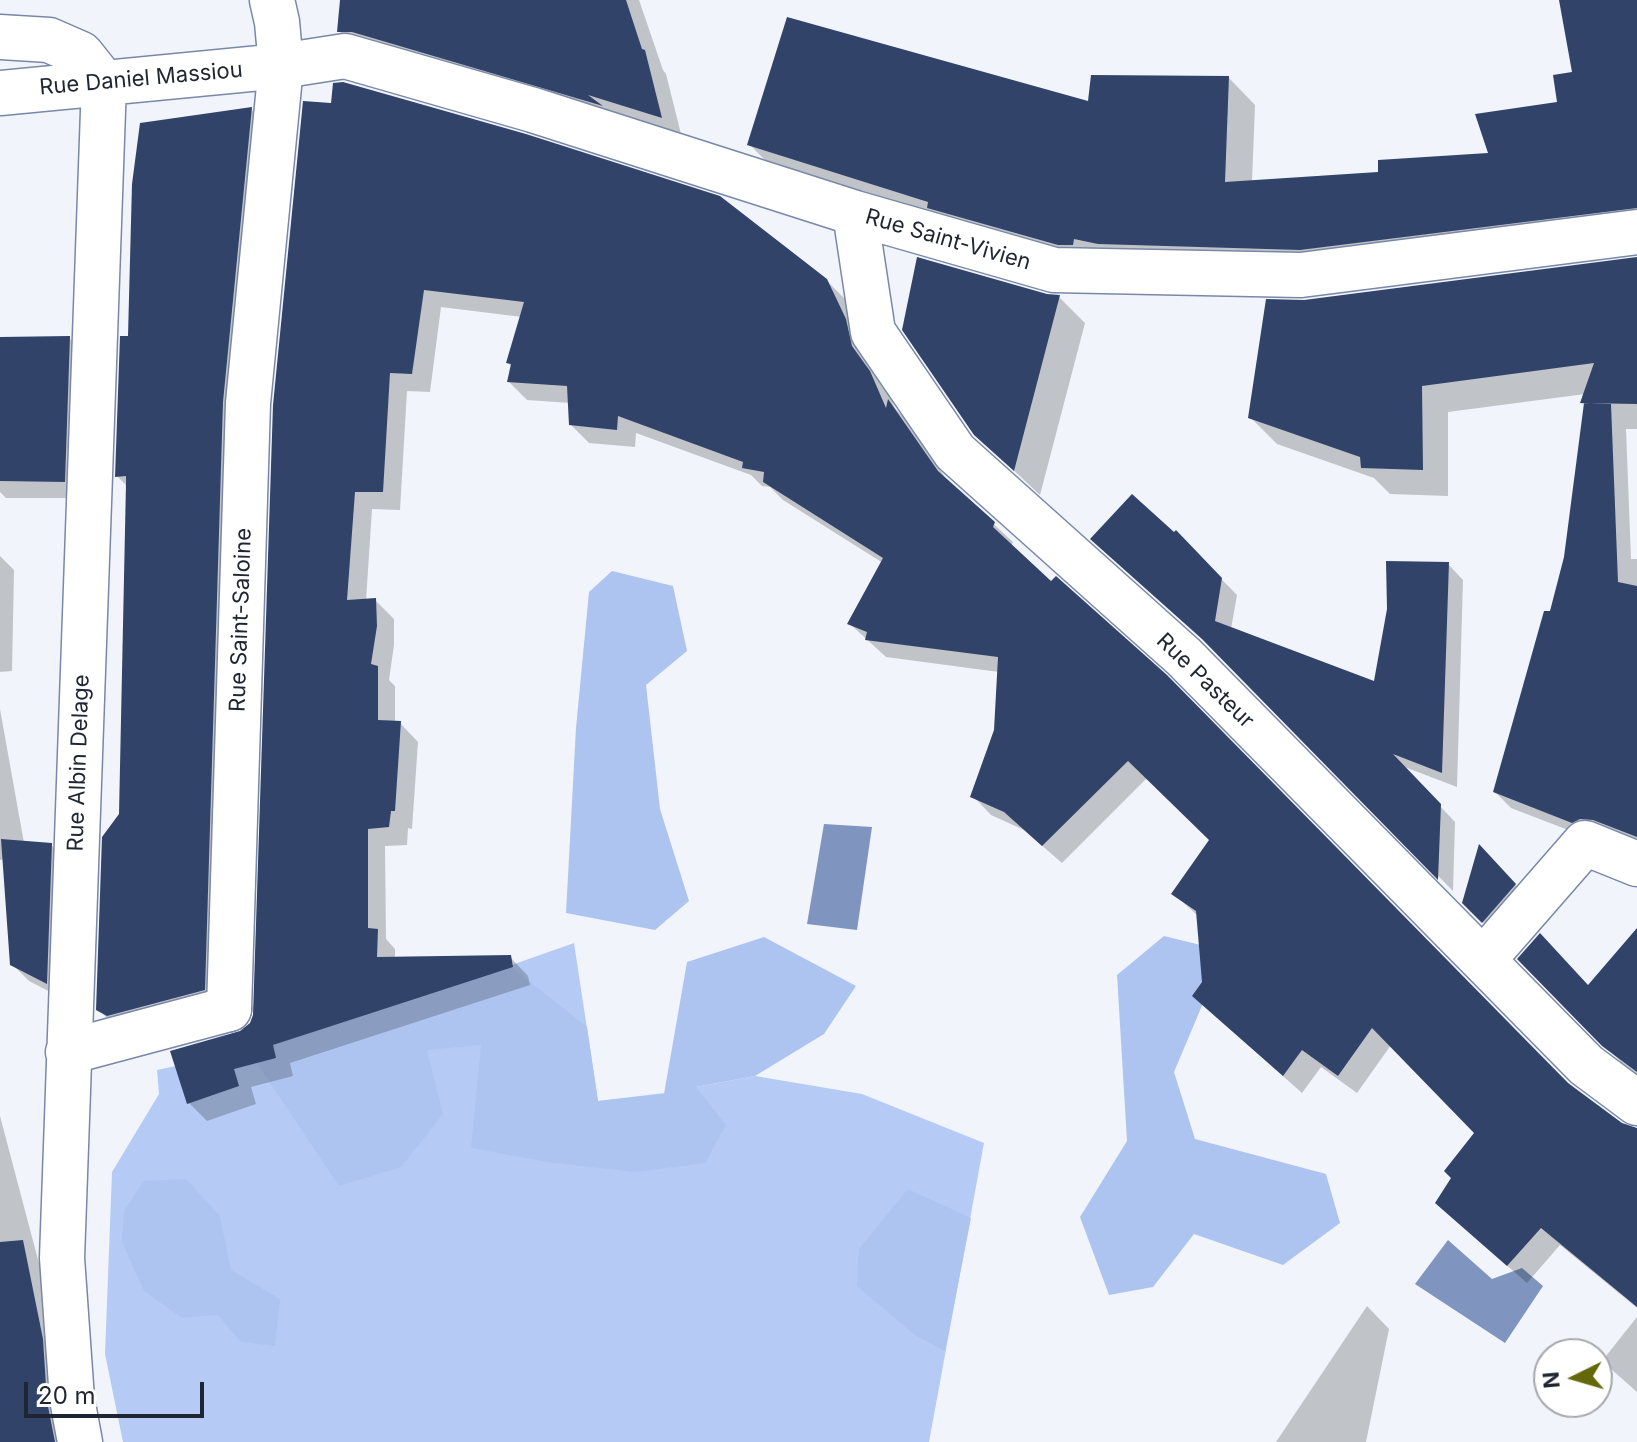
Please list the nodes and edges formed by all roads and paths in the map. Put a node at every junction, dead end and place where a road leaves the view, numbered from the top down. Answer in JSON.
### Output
{"nodes":[{"id":1,"x":272,"y":0,"type":"edge"},
{"id":2,"x":0,"y":37,"type":"edge"},
{"id":3,"x":281,"y":66,"type":"junction"},
{"id":4,"x":104,"y":83,"type":"junction"},
{"id":5,"x":0,"y":93,"type":"edge"},
{"id":6,"x":855,"y":213,"type":"junction"},
{"id":7,"x":1637,"y":232,"type":"edge"},
{"id":8,"x":1637,"y":864,"type":"edge"},
{"id":9,"x":1483,"y":960,"type":"junction"},
{"id":10,"x":68,"y":1052,"type":"junction"},
{"id":11,"x":1637,"y":1103,"type":"edge"},
{"id":12,"x":80,"y":1442,"type":"edge"}],
"edges":[{"from":1,"to":3,"type":"street","name":"Rue Saint-Saloine"},
{"from":2,"to":4,"type":"street"},
{"from":3,"to":4,"type":"street","name":"Rue Daniel Massiou"},
{"from":3,"to":6,"type":"street","name":"Rue Saint-Vivien"},
{"from":3,"to":10,"type":"street","name":"Rue Saint-Saloine"},
{"from":4,"to":5,"type":"street","name":"Rue Daniel Massiou"},
{"from":4,"to":10,"type":"street","name":"Rue Albin Delage"},
{"from":6,"to":7,"type":"street","name":"Rue Saint-Vivien"},
{"from":6,"to":9,"type":"street","name":"Rue Pasteur"},
{"from":8,"to":9,"type":"street"},
{"from":9,"to":11,"type":"street","name":"Rue Pasteur"},
{"from":10,"to":12,"type":"street","name":"Rue Albin Delage"}]}
